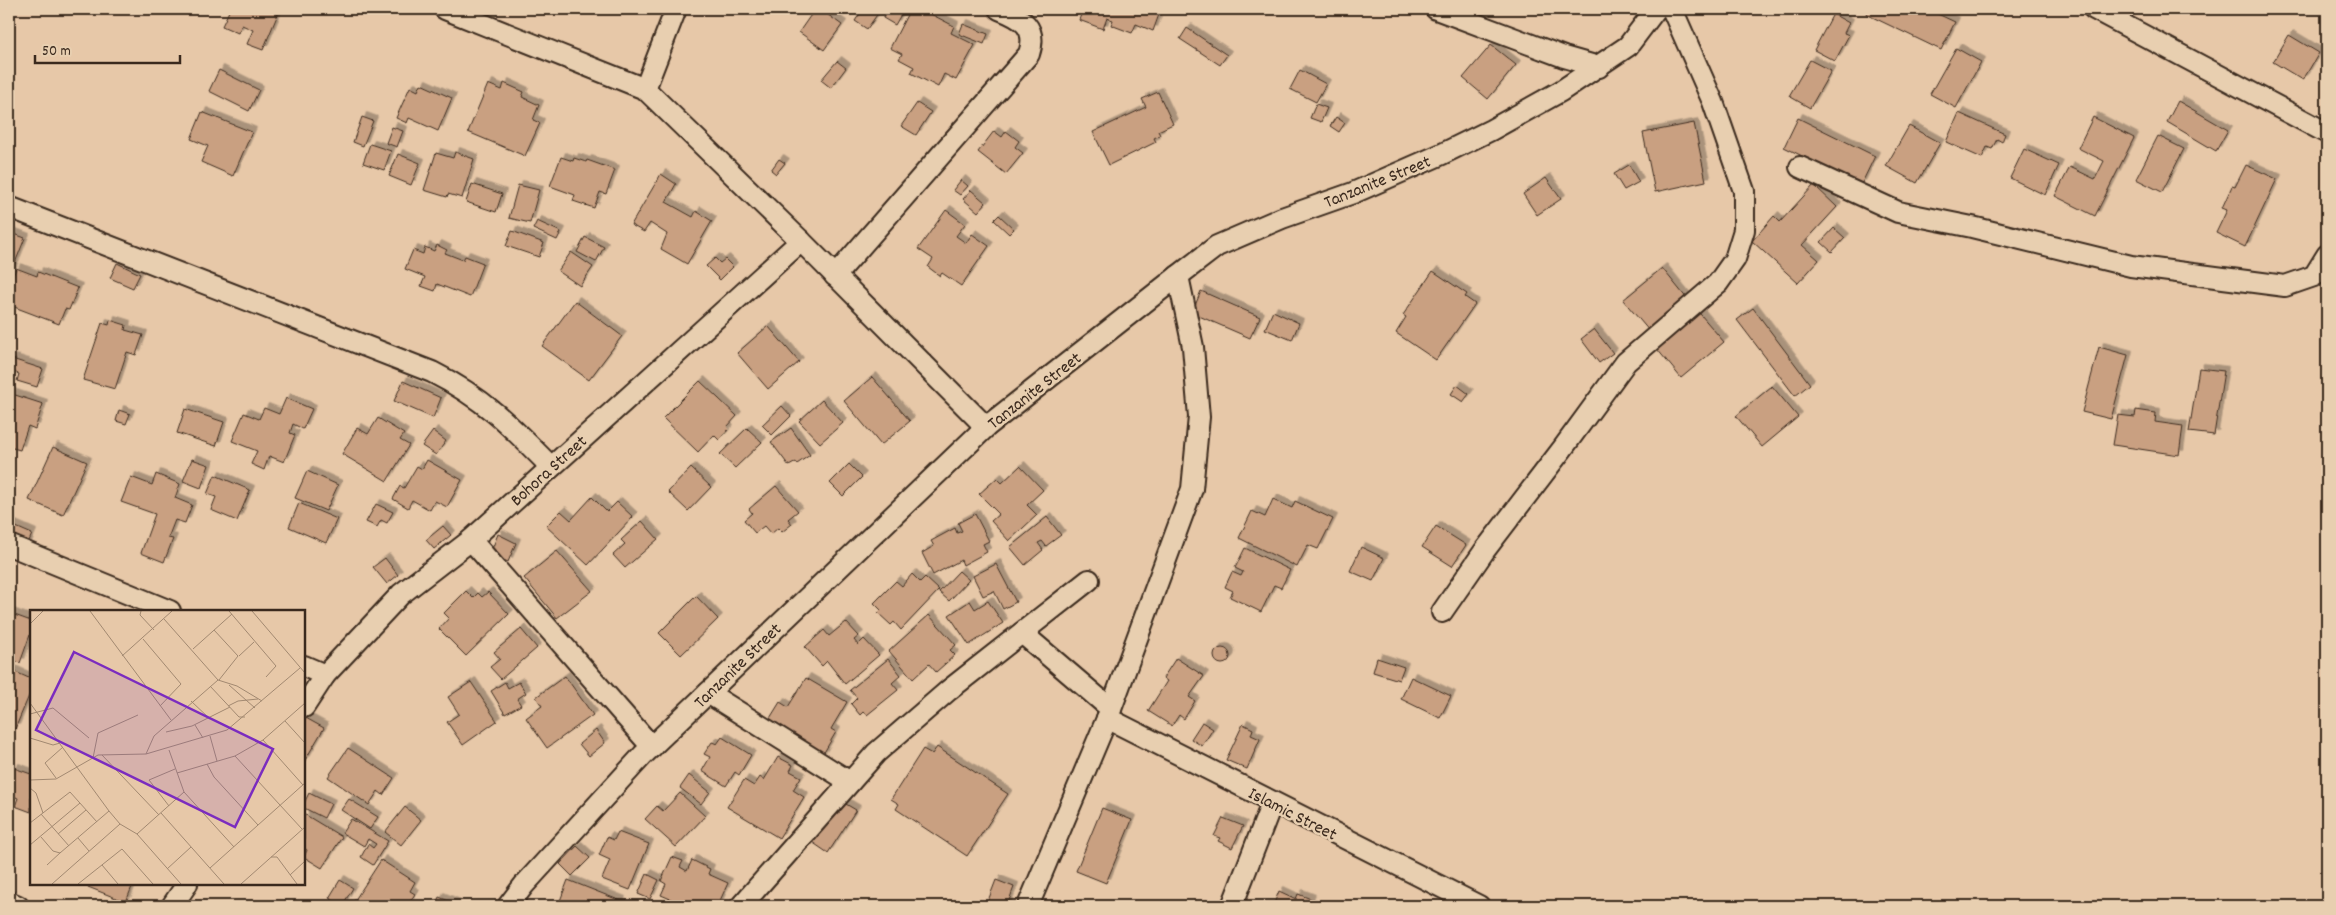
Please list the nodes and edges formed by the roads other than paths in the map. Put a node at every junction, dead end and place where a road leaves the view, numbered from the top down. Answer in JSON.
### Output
{"nodes":[{"id":1,"x":445,"y":9,"type":"edge"},
{"id":2,"x":676,"y":9,"type":"edge"},
{"id":3,"x":999,"y":9,"type":"edge"},
{"id":4,"x":1436,"y":9,"type":"edge"},
{"id":5,"x":1656,"y":9,"type":"edge"},
{"id":6,"x":1672,"y":9,"type":"edge"},
{"id":7,"x":2094,"y":9,"type":"edge"},
{"id":8,"x":1599,"y":67,"type":"junction"},
{"id":9,"x":645,"y":90,"type":"junction"},
{"id":10,"x":2327,"y":133,"type":"edge"},
{"id":11,"x":1800,"y":168,"type":"dead end"},
{"id":12,"x":9,"y":207,"type":"edge"},
{"id":13,"x":801,"y":241,"type":"junction"},
{"id":14,"x":2327,"y":255,"type":"edge"},
{"id":15,"x":835,"y":276,"type":"junction"},
{"id":16,"x":1178,"y":276,"type":"junction"},
{"id":17,"x":986,"y":427,"type":"junction"},
{"id":18,"x":551,"y":466,"type":"junction"},
{"id":19,"x":471,"y":540,"type":"junction"},
{"id":20,"x":9,"y":545,"type":"edge"},
{"id":21,"x":1089,"y":580,"type":"dead end"},
{"id":22,"x":168,"y":610,"type":"edge"},
{"id":23,"x":1442,"y":612,"type":"dead end"},
{"id":24,"x":1022,"y":633,"type":"junction"},
{"id":25,"x":305,"y":666,"type":"edge"},
{"id":26,"x":325,"y":675,"type":"junction"},
{"id":27,"x":708,"y":693,"type":"junction"},
{"id":28,"x":305,"y":705,"type":"edge"},
{"id":29,"x":1109,"y":713,"type":"junction"},
{"id":30,"x":652,"y":747,"type":"junction"},
{"id":31,"x":850,"y":782,"type":"junction"},
{"id":32,"x":1272,"y":803,"type":"junction"},
{"id":33,"x":186,"y":885,"type":"edge"},
{"id":34,"x":9,"y":902,"type":"edge"},
{"id":35,"x":18,"y":906,"type":"edge"},
{"id":36,"x":172,"y":906,"type":"edge"},
{"id":37,"x":508,"y":906,"type":"edge"},
{"id":38,"x":741,"y":906,"type":"edge"},
{"id":39,"x":1028,"y":906,"type":"edge"},
{"id":40,"x":1232,"y":906,"type":"edge"},
{"id":41,"x":1479,"y":906,"type":"edge"}],
"edges":[{"from":1,"to":9,"type":"street"},
{"from":2,"to":9,"type":"street"},
{"from":3,"to":15,"type":"street"},
{"from":4,"to":8,"type":"street"},
{"from":5,"to":8,"type":"street","name":"Tanzanite Street"},
{"from":6,"to":23,"type":"street"},
{"from":7,"to":10,"type":"street"},
{"from":8,"to":16,"type":"street","name":"Tanzanite Street"},
{"from":9,"to":13,"type":"street"},
{"from":11,"to":14,"type":"street"},
{"from":12,"to":18,"type":"street"},
{"from":13,"to":15,"type":"street"},
{"from":13,"to":18,"type":"street","name":"Bohora Street"},
{"from":15,"to":17,"type":"street"},
{"from":16,"to":17,"type":"street","name":"Tanzanite Street"},
{"from":16,"to":29,"type":"street"},
{"from":17,"to":27,"type":"street","name":"Tanzanite Street"},
{"from":18,"to":19,"type":"street","name":"Bohora Street"},
{"from":19,"to":26,"type":"street","name":"Bohora Street"},
{"from":19,"to":30,"type":"street"},
{"from":20,"to":22,"type":"street"},
{"from":21,"to":24,"type":"street"},
{"from":24,"to":29,"type":"street","name":"Islamic Street"},
{"from":24,"to":31,"type":"street"},
{"from":25,"to":26,"type":"street"},
{"from":26,"to":28,"type":"street","name":"Bohora Street"},
{"from":27,"to":30,"type":"street","name":"Tanzanite Street"},
{"from":27,"to":31,"type":"street"},
{"from":29,"to":32,"type":"street","name":"Islamic Street"},
{"from":29,"to":39,"type":"street"},
{"from":30,"to":37,"type":"street","name":"Tanzanite Street"},
{"from":31,"to":38,"type":"street"},
{"from":32,"to":40,"type":"street"},
{"from":32,"to":41,"type":"street","name":"Islamic Street"},
{"from":33,"to":36,"type":"street"},
{"from":34,"to":35,"type":"street"}]}
